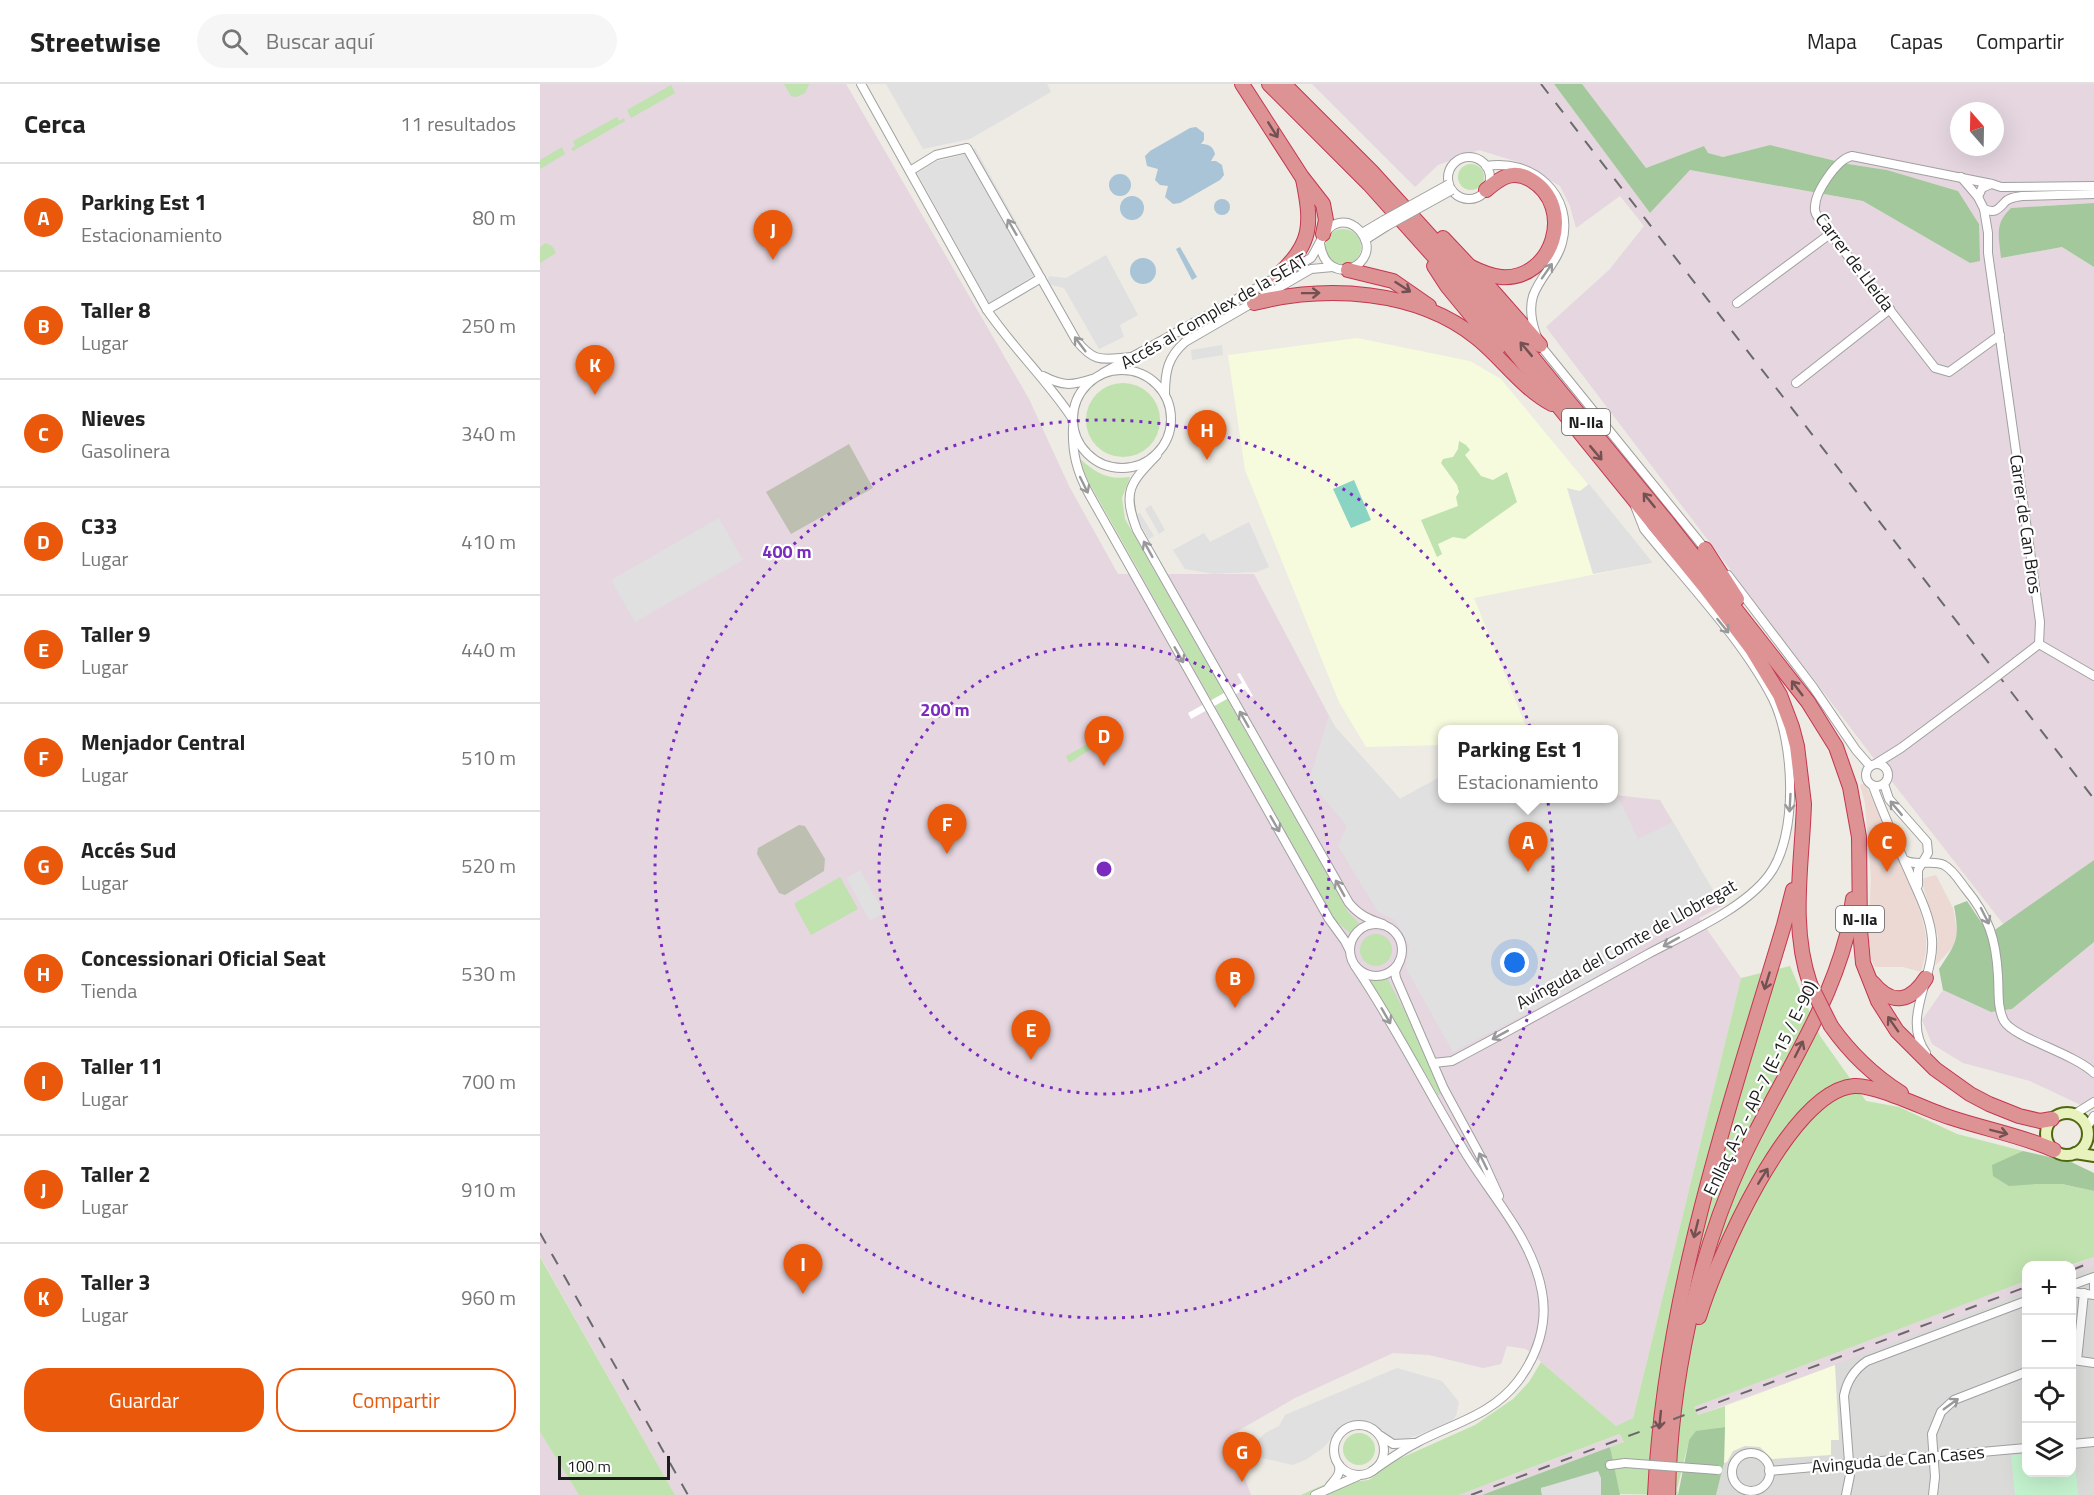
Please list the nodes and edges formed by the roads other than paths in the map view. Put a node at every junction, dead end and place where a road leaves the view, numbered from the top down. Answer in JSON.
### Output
{"nodes":[{"id":1,"x":861,"y":84,"type":"edge"},
{"id":2,"x":1242,"y":84,"type":"edge"},
{"id":3,"x":1269,"y":84,"type":"edge"},
{"id":4,"x":1284,"y":84,"type":"edge"},
{"id":5,"x":1486,"y":166,"type":"junction"},
{"id":6,"x":910,"y":171,"type":"junction"},
{"id":7,"x":1302,"y":177,"type":"junction"},
{"id":8,"x":1960,"y":177,"type":"junction"},
{"id":9,"x":1992,"y":184,"type":"junction"},
{"id":10,"x":2094,"y":186,"type":"edge"},
{"id":11,"x":1451,"y":187,"type":"junction"},
{"id":12,"x":2001,"y":187,"type":"junction"},
{"id":13,"x":1486,"y":190,"type":"junction"},
{"id":14,"x":2094,"y":194,"type":"edge"},
{"id":15,"x":1978,"y":197,"type":"junction"},
{"id":16,"x":2005,"y":202,"type":"junction"},
{"id":17,"x":1402,"y":204,"type":"junction"},
{"id":18,"x":1984,"y":209,"type":"junction"},
{"id":19,"x":1997,"y":211,"type":"junction"},
{"id":20,"x":1988,"y":233,"type":"junction"},
{"id":21,"x":1830,"y":234,"type":"junction"},
{"id":22,"x":1416,"y":236,"type":"junction"},
{"id":23,"x":1363,"y":237,"type":"junction"},
{"id":24,"x":1322,"y":239,"type":"junction"},
{"id":25,"x":1333,"y":267,"type":"junction"},
{"id":26,"x":1471,"y":267,"type":"junction"},
{"id":27,"x":1348,"y":270,"type":"junction"},
{"id":28,"x":1277,"y":276,"type":"junction"},
{"id":29,"x":1041,"y":278,"type":"junction"},
{"id":30,"x":1254,"y":303,"type":"junction"},
{"id":31,"x":1737,"y":303,"type":"dead end"},
{"id":32,"x":1890,"y":309,"type":"junction"},
{"id":33,"x":987,"y":310,"type":"junction"},
{"id":34,"x":1450,"y":321,"type":"junction"},
{"id":35,"x":2000,"y":335,"type":"junction"},
{"id":36,"x":1540,"y":345,"type":"junction"},
{"id":37,"x":1132,"y":357,"type":"junction"},
{"id":38,"x":1039,"y":374,"type":"junction"},
{"id":39,"x":1103,"y":374,"type":"junction"},
{"id":40,"x":1094,"y":378,"type":"junction"},
{"id":41,"x":1519,"y":379,"type":"junction"},
{"id":42,"x":1796,"y":383,"type":"dead end"},
{"id":43,"x":1165,"y":394,"type":"junction"},
{"id":44,"x":1559,"y":408,"type":"junction"},
{"id":45,"x":1072,"y":418,"type":"junction"},
{"id":46,"x":1073,"y":428,"type":"junction"},
{"id":47,"x":1157,"y":455,"type":"junction"},
{"id":48,"x":1633,"y":498,"type":"junction"},
{"id":49,"x":1705,"y":549,"type":"junction"},
{"id":50,"x":1764,"y":644,"type":"junction"},
{"id":51,"x":2039,"y":644,"type":"junction"},
{"id":52,"x":2094,"y":676,"type":"edge"},
{"id":53,"x":1827,"y":734,"type":"junction"},
{"id":54,"x":1901,"y":748,"type":"junction"},
{"id":55,"x":1873,"y":765,"type":"junction"},
{"id":56,"x":1888,"y":771,"type":"junction"},
{"id":57,"x":1884,"y":784,"type":"junction"},
{"id":58,"x":1873,"y":786,"type":"junction"},
{"id":59,"x":1801,"y":853,"type":"junction"},
{"id":60,"x":1904,"y":860,"type":"junction"},
{"id":61,"x":1922,"y":864,"type":"junction"},
{"id":62,"x":1919,"y":893,"type":"junction"},
{"id":63,"x":1383,"y":924,"type":"junction"},
{"id":64,"x":1350,"y":951,"type":"junction"},
{"id":65,"x":1400,"y":960,"type":"junction"},
{"id":66,"x":1355,"y":966,"type":"junction"},
{"id":67,"x":1866,"y":973,"type":"junction"},
{"id":68,"x":1926,"y":978,"type":"junction"},
{"id":69,"x":1433,"y":1063,"type":"junction"},
{"id":70,"x":2094,"y":1073,"type":"edge"},
{"id":71,"x":1949,"y":1080,"type":"junction"},
{"id":72,"x":2094,"y":1102,"type":"edge"},
{"id":73,"x":2075,"y":1114,"type":"junction"},
{"id":74,"x":1943,"y":1115,"type":"junction"},
{"id":75,"x":2094,"y":1116,"type":"edge"},
{"id":76,"x":2052,"y":1119,"type":"junction"},
{"id":77,"x":2090,"y":1135,"type":"edge"},
{"id":78,"x":2054,"y":1150,"type":"junction"},
{"id":79,"x":2075,"y":1153,"type":"junction"},
{"id":80,"x":2094,"y":1156,"type":"edge"},
{"id":81,"x":1507,"y":1214,"type":"junction"},
{"id":82,"x":2094,"y":1278,"type":"edge"},
{"id":83,"x":2076,"y":1284,"type":"edge"},
{"id":84,"x":2094,"y":1289,"type":"edge"},
{"id":85,"x":2076,"y":1293,"type":"edge"},
{"id":86,"x":2084,"y":1293,"type":"junction"},
{"id":87,"x":2094,"y":1295,"type":"edge"},
{"id":88,"x":2022,"y":1303,"type":"edge"},
{"id":89,"x":2076,"y":1347,"type":"edge"},
{"id":90,"x":2076,"y":1360,"type":"edge"},
{"id":91,"x":2094,"y":1363,"type":"edge"},
{"id":92,"x":2022,"y":1374,"type":"edge"},
{"id":93,"x":1678,"y":1385,"type":"junction"},
{"id":94,"x":1375,"y":1431,"type":"junction"},
{"id":95,"x":1418,"y":1442,"type":"junction"},
{"id":96,"x":2094,"y":1442,"type":"edge"},
{"id":97,"x":2076,"y":1444,"type":"edge"},
{"id":98,"x":2022,"y":1448,"type":"edge"},
{"id":99,"x":1932,"y":1456,"type":"junction"},
{"id":100,"x":1849,"y":1464,"type":"junction"},
{"id":101,"x":1338,"y":1465,"type":"junction"},
{"id":102,"x":1610,"y":1465,"type":"dead end"},
{"id":103,"x":1769,"y":1471,"type":"junction"},
{"id":104,"x":1369,"y":1472,"type":"junction"},
{"id":105,"x":1732,"y":1472,"type":"junction"},
{"id":106,"x":1326,"y":1490,"type":"junction"},
{"id":107,"x":1755,"y":1492,"type":"edge"},
{"id":108,"x":1315,"y":1495,"type":"edge"},
{"id":109,"x":1655,"y":1495,"type":"edge"},
{"id":110,"x":1668,"y":1495,"type":"edge"},
{"id":111,"x":1846,"y":1495,"type":"edge"},
{"id":112,"x":1933,"y":1495,"type":"edge"}],
"edges":[{"from":1,"to":6,"type":"street"},
{"from":2,"to":7,"type":"highway","one_way":true},
{"from":3,"to":22,"type":"highway","number":"N-IIa"},
{"from":4,"to":17,"type":"highway","number":"N-IIa"},
{"from":5,"to":11,"type":"street"},
{"from":5,"to":13,"type":"street"},
{"from":36,"to":5,"type":"street","one_way":true},
{"from":29,"to":6,"type":"street","one_way":true},
{"from":6,"to":33,"type":"street"},
{"from":7,"to":24,"type":"highway"},
{"from":7,"to":28,"type":"highway"},
{"from":8,"to":9,"type":"street","name":"Carrer de Lleida"},
{"from":8,"to":15,"type":"street"},
{"from":8,"to":21,"type":"street","name":"Carrer de Lleida"},
{"from":9,"to":12,"type":"street"},
{"from":9,"to":15,"type":"street"},
{"from":10,"to":12,"type":"street"},
{"from":11,"to":13,"type":"street"},
{"from":11,"to":23,"type":"street","bridge":true},
{"from":12,"to":16,"type":"street"},
{"from":13,"to":26,"type":"highway"},
{"from":14,"to":16,"type":"street"},
{"from":15,"to":18,"type":"street"},
{"from":16,"to":19,"type":"street"},
{"from":17,"to":26,"type":"highway"},
{"from":50,"to":17,"type":"highway","number":"N-IIa","one_way":true},
{"from":18,"to":19,"type":"street"},
{"from":18,"to":20,"type":"street","name":"Carrer de Can Bros"},
{"from":19,"to":20,"type":"street","name":"Carrer de Can Bros"},
{"from":20,"to":35,"type":"street","name":"Carrer de Can Bros"},
{"from":21,"to":31,"type":"street"},
{"from":21,"to":32,"type":"street","name":"Carrer de Lleida"},
{"from":22,"to":41,"type":"highway"},
{"from":22,"to":44,"type":"highway","number":"N-IIa"},
{"from":23,"to":24,"type":"street","name":"Accés al Complex de la SEAT"},
{"from":23,"to":27,"type":"street"},
{"from":24,"to":25,"type":"street","name":"Accés al Complex de la SEAT"},
{"from":24,"to":28,"type":"street","name":"Accés al Complex de la SEAT"},
{"from":25,"to":27,"type":"street","name":"Accés al Complex de la SEAT"},
{"from":25,"to":30,"type":"street","name":"Accés al Complex de la SEAT"},
{"from":26,"to":36,"type":"highway"},
{"from":27,"to":34,"type":"highway","one_way":true},
{"from":28,"to":37,"type":"street","name":"Accés al Complex de la SEAT"},
{"from":29,"to":33,"type":"street"},
{"from":37,"to":29,"type":"street","one_way":true},
{"from":30,"to":34,"type":"highway","one_way":true},
{"from":30,"to":43,"type":"street","name":"Accés al Complex de la SEAT"},
{"from":32,"to":35,"type":"street","name":"Carrer de Lleida"},
{"from":32,"to":42,"type":"street"},
{"from":33,"to":38,"type":"street"},
{"from":34,"to":41,"type":"highway"},
{"from":35,"to":51,"type":"street","name":"Carrer de Can Bros"},
{"from":36,"to":49,"type":"street"},
{"from":37,"to":39,"type":"street","name":"Accés al Complex de la SEAT"},
{"from":38,"to":40,"type":"street"},
{"from":38,"to":45,"type":"street"},
{"from":39,"to":40,"type":"street"},
{"from":39,"to":43,"type":"street"},
{"from":40,"to":45,"type":"street"},
{"from":41,"to":44,"type":"highway"},
{"from":43,"to":47,"type":"street"},
{"from":44,"to":48,"type":"highway","number":"N-IIa","one_way":true},
{"from":45,"to":46,"type":"street"},
{"from":46,"to":47,"type":"street"},
{"from":46,"to":64,"type":"street","one_way":true},
{"from":63,"to":47,"type":"street","one_way":true},
{"from":48,"to":59,"type":"highway","number":"N-IIa"},
{"from":48,"to":69,"type":"street","name":"Avinguda del Comte de Llobregat","one_way":true},
{"from":49,"to":50,"type":"highway"},
{"from":49,"to":55,"type":"street"},
{"from":53,"to":50,"type":"highway","number":"N-IIa","one_way":true},
{"from":51,"to":52,"type":"street"},
{"from":51,"to":54,"type":"street","bridge":true},
{"from":53,"to":67,"type":"highway","number":"N-IIa"},
{"from":93,"to":53,"type":"highway","name":"Enllaç A-2 - AP-7 (E-15 / E-90)","one_way":true},
{"from":54,"to":55,"type":"street"},
{"from":54,"to":56,"type":"street"},
{"from":55,"to":56,"type":"street"},
{"from":55,"to":58,"type":"street"},
{"from":56,"to":57,"type":"street"},
{"from":57,"to":58,"type":"street"},
{"from":61,"to":57,"type":"street","one_way":true},
{"from":58,"to":60,"type":"street"},
{"from":59,"to":74,"type":"highway","number":"N-IIa","bridge":true},
{"from":59,"to":109,"type":"highway","name":"Enllaç A-2 - AP-7 (E-15 / E-90)","one_way":true},
{"from":60,"to":61,"type":"street"},
{"from":60,"to":62,"type":"street"},
{"from":61,"to":62,"type":"street"},
{"from":61,"to":70,"type":"street","one_way":true},
{"from":62,"to":68,"type":"street"},
{"from":63,"to":64,"type":"street"},
{"from":63,"to":65,"type":"street"},
{"from":64,"to":66,"type":"street"},
{"from":65,"to":66,"type":"street"},
{"from":65,"to":69,"type":"street"},
{"from":66,"to":81,"type":"street","one_way":true},
{"from":67,"to":68,"type":"highway"},
{"from":71,"to":67,"type":"highway","number":"N-IIa","one_way":true},
{"from":68,"to":71,"type":"street"},
{"from":81,"to":69,"type":"street","one_way":true},
{"from":71,"to":76,"type":"highway","number":"N-IIa"},
{"from":72,"to":73,"type":"street"},
{"from":73,"to":76,"type":"main road","number":"N-IIa"},
{"from":73,"to":77,"type":"main road"},
{"from":74,"to":78,"type":"highway","number":"N-IIa","one_way":true},
{"from":93,"to":74,"type":"highway","one_way":true},
{"from":75,"to":77,"type":"street"},
{"from":76,"to":78,"type":"main road"},
{"from":77,"to":79,"type":"main road"},
{"from":78,"to":79,"type":"main road","number":"N-IIa"},
{"from":79,"to":80,"type":"main road","number":"N-IIa"},
{"from":81,"to":95,"type":"street"},
{"from":82,"to":83,"type":"street"},
{"from":82,"to":84,"type":"street"},
{"from":85,"to":86,"type":"street"},
{"from":86,"to":87,"type":"street"},
{"from":86,"to":89,"type":"street"},
{"from":88,"to":100,"type":"street"},
{"from":90,"to":91,"type":"street"},
{"from":99,"to":92,"type":"street","one_way":true},
{"from":93,"to":110,"type":"highway","name":"Enllaç A-2 - AP-7 (E-15 / E-90)"},
{"from":94,"to":95,"type":"street"},
{"from":94,"to":101,"type":"street"},
{"from":94,"to":104,"type":"street"},
{"from":95,"to":104,"type":"street"},
{"from":96,"to":97,"type":"street"},
{"from":98,"to":99,"type":"street","name":"Avinguda de Can Cases"},
{"from":99,"to":100,"type":"street","name":"Avinguda de Can Cases"},
{"from":99,"to":112,"type":"street"},
{"from":100,"to":103,"type":"street","name":"Avinguda de Can Cases"},
{"from":100,"to":111,"type":"street"},
{"from":101,"to":104,"type":"street"},
{"from":101,"to":106,"type":"street"},
{"from":102,"to":105,"type":"street","bridge":true},
{"from":103,"to":105,"type":"street"},
{"from":103,"to":107,"type":"street"},
{"from":104,"to":106,"type":"street"},
{"from":105,"to":107,"type":"street"},
{"from":106,"to":108,"type":"street"}]}
